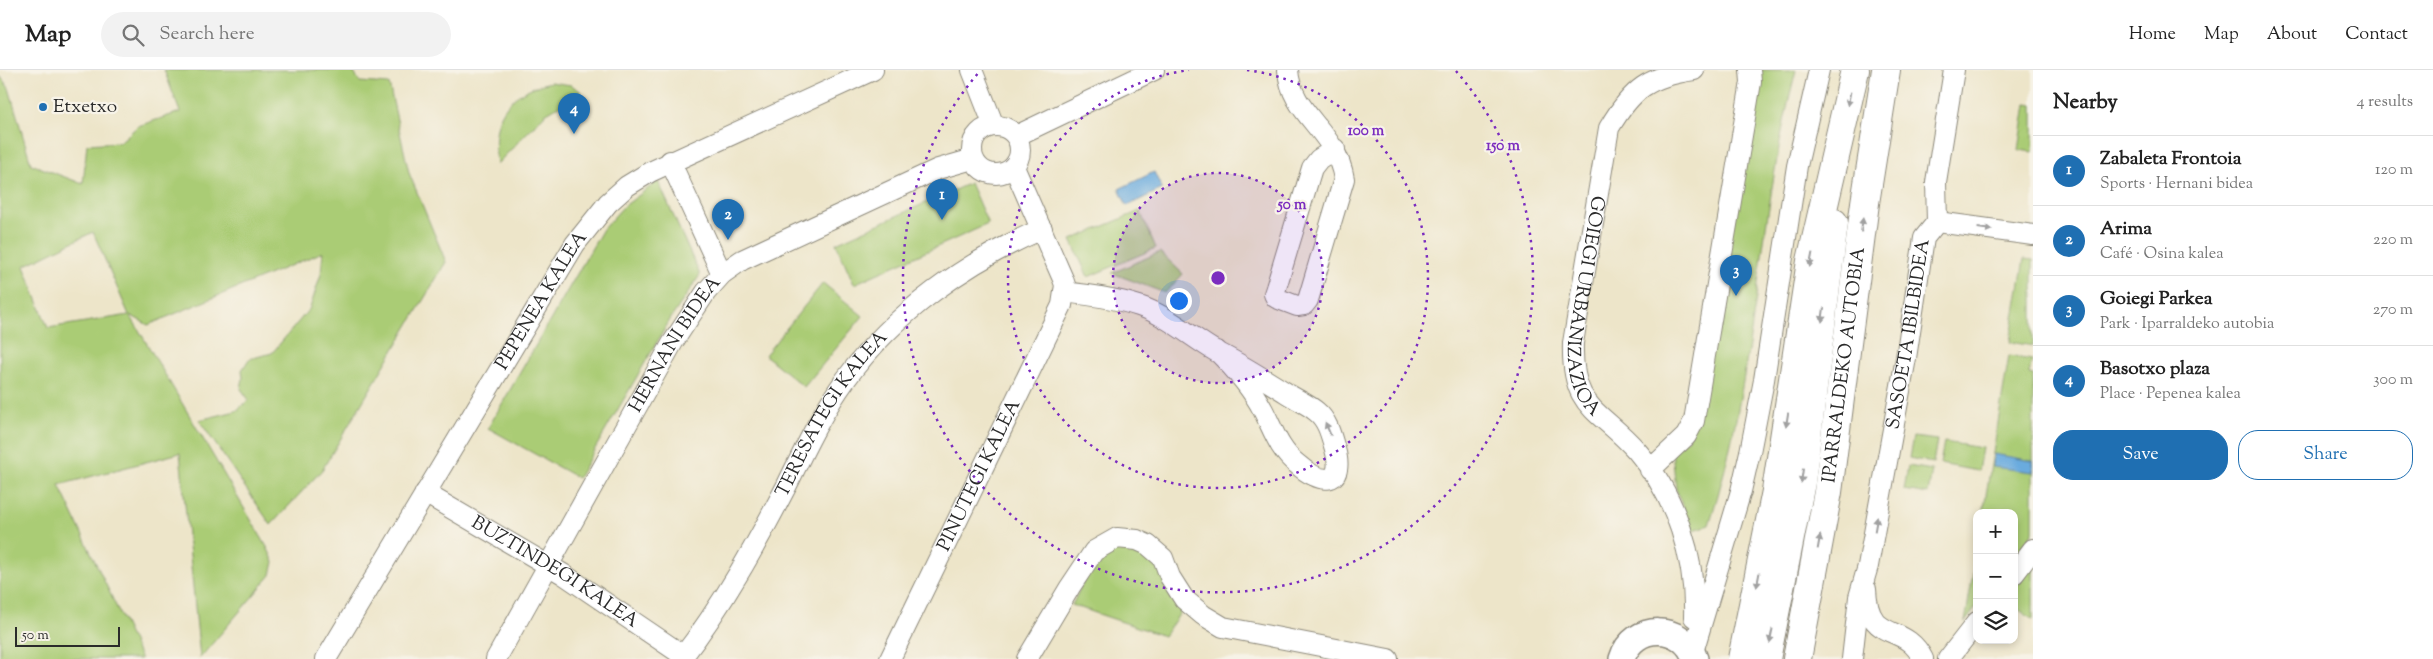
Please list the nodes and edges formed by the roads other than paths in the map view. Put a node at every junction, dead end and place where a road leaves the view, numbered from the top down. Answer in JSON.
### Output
{"nodes":[{"id":1,"x":873,"y":70,"type":"edge"},
{"id":2,"x":972,"y":70,"type":"edge"},
{"id":3,"x":1154,"y":70,"type":"edge"},
{"id":4,"x":1288,"y":70,"type":"edge"},
{"id":5,"x":1694,"y":70,"type":"edge"},
{"id":6,"x":1750,"y":70,"type":"edge"},
{"id":7,"x":1819,"y":70,"type":"edge"},
{"id":8,"x":1855,"y":70,"type":"edge"},
{"id":9,"x":1886,"y":70,"type":"edge"},
{"id":10,"x":1954,"y":70,"type":"edge"},
{"id":11,"x":994,"y":126,"type":"junction"},
{"id":12,"x":1844,"y":127,"type":"junction"},
{"id":13,"x":1016,"y":136,"type":"junction"},
{"id":14,"x":1335,"y":149,"type":"junction"},
{"id":15,"x":973,"y":159,"type":"junction"},
{"id":16,"x":670,"y":161,"type":"junction"},
{"id":17,"x":1014,"y":167,"type":"junction"},
{"id":18,"x":1936,"y":222,"type":"junction"},
{"id":19,"x":1042,"y":229,"type":"junction"},
{"id":20,"x":2033,"y":235,"type":"edge"},
{"id":21,"x":722,"y":274,"type":"junction"},
{"id":22,"x":1064,"y":292,"type":"junction"},
{"id":23,"x":1216,"y":351,"type":"junction"},
{"id":24,"x":1283,"y":391,"type":"junction"},
{"id":25,"x":1262,"y":410,"type":"junction"},
{"id":26,"x":1650,"y":470,"type":"junction"},
{"id":27,"x":425,"y":493,"type":"junction"},
{"id":28,"x":2033,"y":549,"type":"edge"},
{"id":29,"x":1721,"y":557,"type":"junction"},
{"id":30,"x":1689,"y":561,"type":"junction"},
{"id":31,"x":548,"y":564,"type":"junction"},
{"id":32,"x":2018,"y":569,"type":"edge"},
{"id":33,"x":1867,"y":572,"type":"junction"},
{"id":34,"x":1813,"y":582,"type":"junction"},
{"id":35,"x":1694,"y":617,"type":"junction"},
{"id":36,"x":1973,"y":627,"type":"edge"},
{"id":37,"x":1884,"y":630,"type":"junction"},
{"id":38,"x":1674,"y":634,"type":"junction"},
{"id":39,"x":1854,"y":649,"type":"edge"},
{"id":40,"x":1694,"y":656,"type":"edge"},
{"id":41,"x":682,"y":657,"type":"edge"},
{"id":42,"x":326,"y":659,"type":"edge"},
{"id":43,"x":496,"y":659,"type":"edge"},
{"id":44,"x":890,"y":659,"type":"edge"},
{"id":45,"x":1027,"y":659,"type":"edge"},
{"id":46,"x":1388,"y":659,"type":"edge"},
{"id":47,"x":1622,"y":659,"type":"edge"},
{"id":48,"x":1742,"y":659,"type":"edge"},
{"id":49,"x":1766,"y":659,"type":"edge"},
{"id":50,"x":1797,"y":659,"type":"edge"},
{"id":51,"x":1801,"y":659,"type":"edge"},
{"id":52,"x":1923,"y":659,"type":"edge"},
{"id":53,"x":1948,"y":659,"type":"edge"}],
"edges":[{"from":1,"to":16,"type":"street","name":"PEPENEA KALEA"},
{"from":2,"to":11,"type":"street"},
{"from":3,"to":13,"type":"street"},
{"from":4,"to":14,"type":"street"},
{"from":5,"to":26,"type":"street","name":"GOIEGI URBANIZAZIOA"},
{"from":6,"to":26,"type":"street"},
{"from":7,"to":29,"type":"street"},
{"from":8,"to":12,"type":"highway","one_way":true},
{"from":34,"to":9,"type":"highway","name":"IPARRALDEKO AUTOBIA","one_way":true},
{"from":10,"to":18,"type":"street","name":"SASOETA IBILBIDEA"},
{"from":11,"to":13,"type":"street"},
{"from":11,"to":15,"type":"street"},
{"from":12,"to":48,"type":"highway","one_way":true},
{"from":12,"to":49,"type":"highway","one_way":true},
{"from":13,"to":17,"type":"street"},
{"from":14,"to":14,"type":"street"},
{"from":15,"to":17,"type":"street"},
{"from":15,"to":21,"type":"street","name":"HERNANI BIDEA"},
{"from":16,"to":21,"type":"street"},
{"from":16,"to":27,"type":"street","name":"PEPENEA KALEA"},
{"from":17,"to":19,"type":"street"},
{"from":18,"to":20,"type":"street","one_way":true},
{"from":33,"to":18,"type":"street","name":"SASOETA IBILBIDEA","one_way":true},
{"from":19,"to":22,"type":"street"},
{"from":19,"to":41,"type":"street","name":"TERESATEGI KALEA"},
{"from":21,"to":31,"type":"street","name":"HERNANI BIDEA"},
{"from":22,"to":23,"type":"street"},
{"from":22,"to":44,"type":"street","name":"PINUTEGI KALEA"},
{"from":23,"to":24,"type":"street"},
{"from":23,"to":25,"type":"street"},
{"from":24,"to":25,"type":"street"},
{"from":25,"to":24,"type":"street","one_way":true},
{"from":26,"to":30,"type":"street","name":"GOIEGI URBANIZAZIOA"},
{"from":27,"to":31,"type":"street","name":"BUZTINDEGI KALEA"},
{"from":27,"to":42,"type":"street","name":"PEPENEA KALEA"},
{"from":28,"to":32,"type":"street"},
{"from":29,"to":30,"type":"street"},
{"from":29,"to":35,"type":"street"},
{"from":29,"to":40,"type":"street"},
{"from":30,"to":35,"type":"street","name":"GOIEGI URBANIZAZIOA"},
{"from":31,"to":41,"type":"street","name":"BUZTINDEGI KALEA"},
{"from":31,"to":43,"type":"street","name":"HERNANI BIDEA"},
{"from":33,"to":37,"type":"street","name":"SASOETA IBILBIDEA"},
{"from":33,"to":39,"type":"street","name":"SASOETA IBILBIDEA"},
{"from":34,"to":50,"type":"highway","name":"IPARRALDEKO AUTOBIA"},
{"from":34,"to":51,"type":"highway"},
{"from":35,"to":38,"type":"street"},
{"from":36,"to":53,"type":"street"},
{"from":37,"to":39,"type":"street","name":"SASOETA IBILBIDEA"},
{"from":37,"to":52,"type":"street"},
{"from":38,"to":40,"type":"main road"},
{"from":38,"to":47,"type":"main road"},
{"from":45,"to":46,"type":"street"}]}
